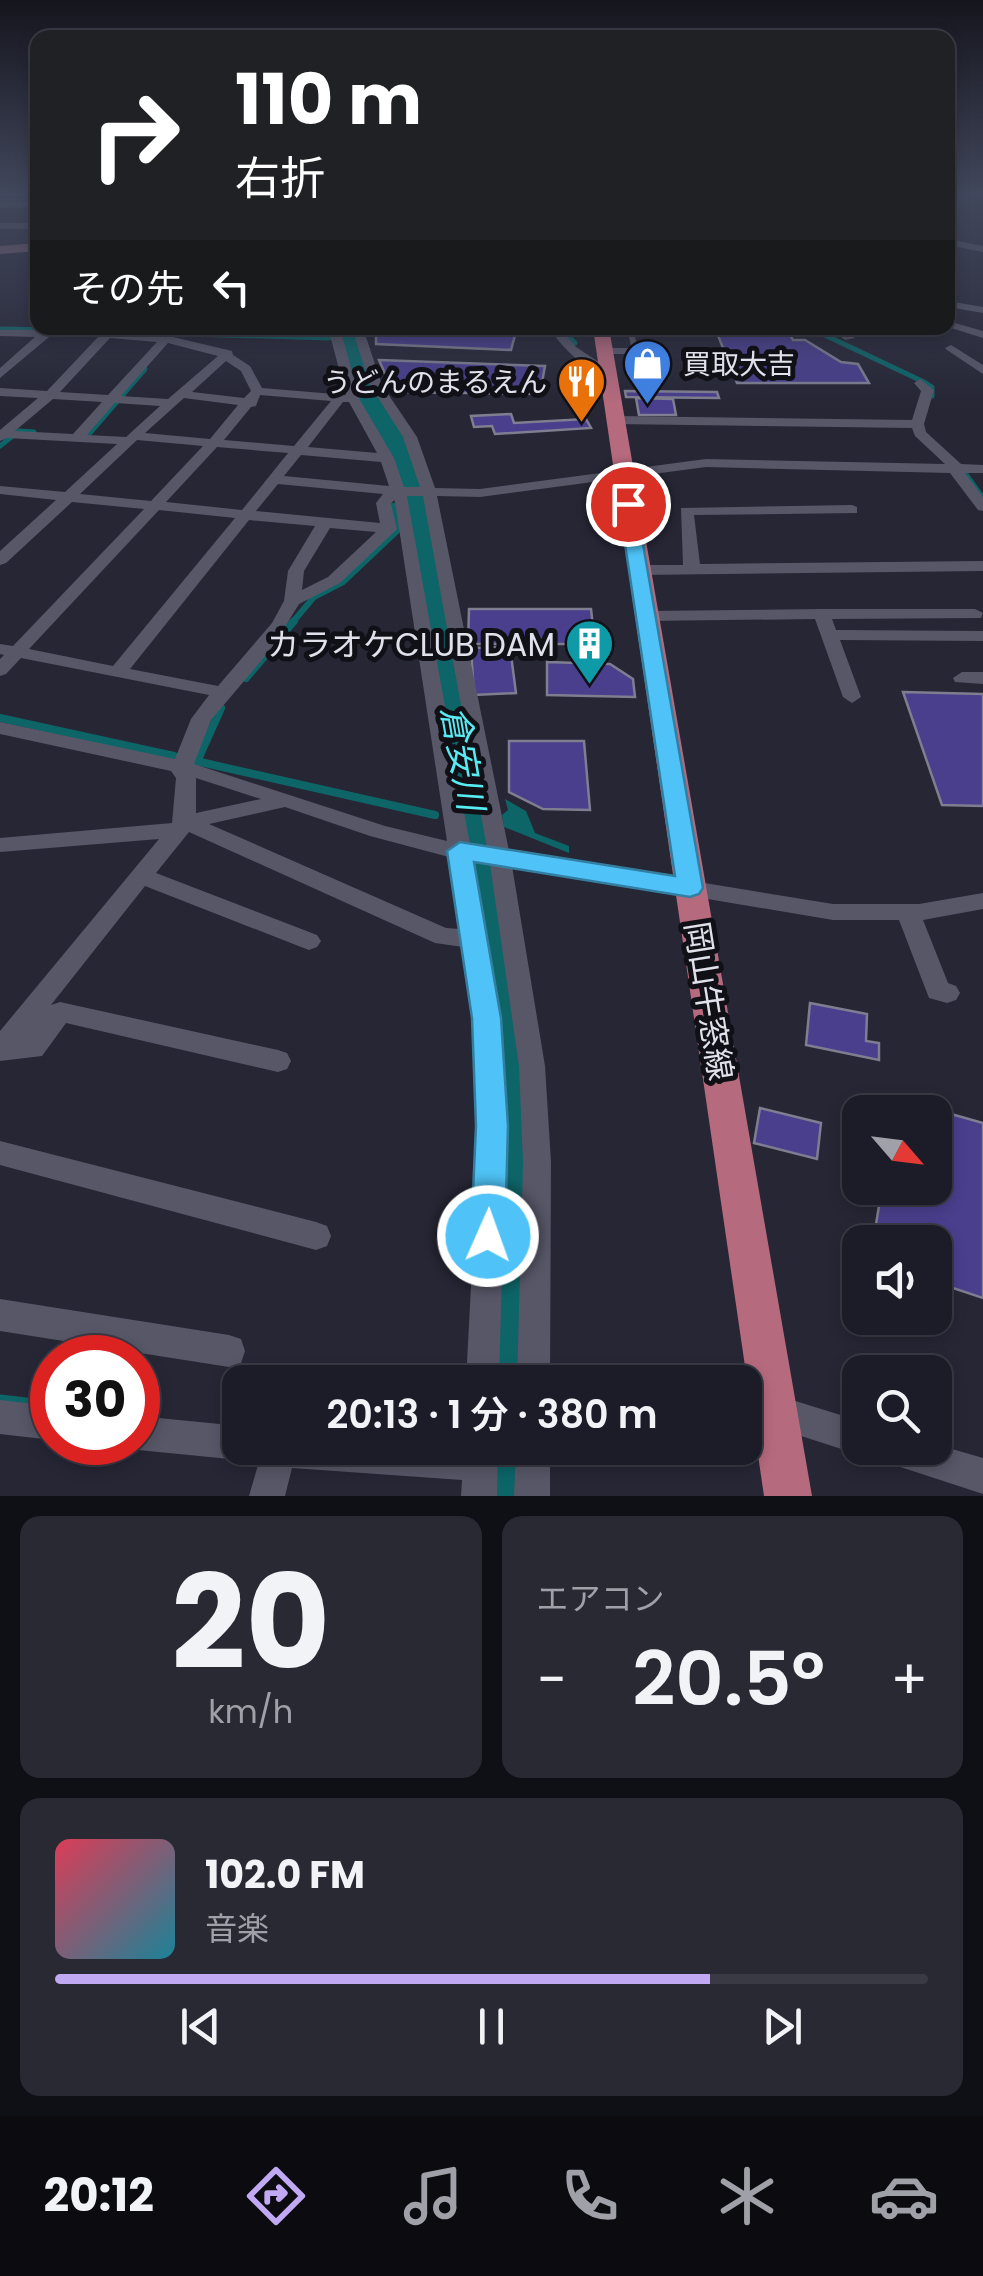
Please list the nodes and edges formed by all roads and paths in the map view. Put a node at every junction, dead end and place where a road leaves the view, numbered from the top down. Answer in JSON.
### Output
{"nodes":[{"id":1,"x":955,"y":305,"type":"edge"},
{"id":2,"x":983,"y":310,"type":"edge"},
{"id":3,"x":955,"y":326,"type":"edge"},
{"id":4,"x":0,"y":333,"type":"edge"},
{"id":5,"x":30,"y":334,"type":"edge"},
{"id":6,"x":44,"y":335,"type":"joint"},
{"id":7,"x":340,"y":335,"type":"edge"},
{"id":8,"x":355,"y":335,"type":"edge"},
{"id":9,"x":560,"y":335,"type":"edge"},
{"id":10,"x":632,"y":335,"type":"edge"},
{"id":11,"x":844,"y":335,"type":"edge"},
{"id":12,"x":983,"y":335,"type":"edge"},
{"id":13,"x":105,"y":336,"type":"junction"},
{"id":14,"x":168,"y":337,"type":"junction"},
{"id":15,"x":849,"y":338,"type":"dead end"},
{"id":16,"x":603,"y":346,"type":"edge"},
{"id":17,"x":350,"y":348,"type":"junction"},
{"id":18,"x":951,"y":348,"type":"dead end"},
{"id":19,"x":228,"y":353,"type":"junction"},
{"id":20,"x":983,"y":370,"type":"edge"},
{"id":21,"x":0,"y":374,"type":"edge"},
{"id":22,"x":920,"y":383,"type":"dead end"},
{"id":23,"x":0,"y":392,"type":"edge"},
{"id":24,"x":50,"y":395,"type":"junction"},
{"id":25,"x":254,"y":396,"type":"junction"},
{"id":26,"x":175,"y":398,"type":"junction"},
{"id":27,"x":117,"y":399,"type":"junction"},
{"id":28,"x":347,"y":399,"type":"junction"},
{"id":29,"x":614,"y":420,"type":"junction"},
{"id":30,"x":918,"y":424,"type":"junction"},
{"id":31,"x":7,"y":435,"type":"edge"},
{"id":32,"x":79,"y":436,"type":"junction"},
{"id":33,"x":132,"y":438,"type":"junction"},
{"id":34,"x":214,"y":444,"type":"junction"},
{"id":35,"x":296,"y":450,"type":"junction"},
{"id":36,"x":387,"y":458,"type":"junction"},
{"id":37,"x":959,"y":468,"type":"junction"},
{"id":38,"x":983,"y":469,"type":"edge"},
{"id":39,"x":622,"y":472,"type":"junction"},
{"id":40,"x":272,"y":479,"type":"junction"},
{"id":41,"x":0,"y":490,"type":"edge"},
{"id":42,"x":400,"y":491,"type":"junction"},
{"id":43,"x":426,"y":491,"type":"junction"},
{"id":44,"x":69,"y":497,"type":"junction"},
{"id":45,"x":155,"y":505,"type":"junction"},
{"id":46,"x":983,"y":507,"type":"edge"},
{"id":47,"x":852,"y":510,"type":"dead end"},
{"id":48,"x":242,"y":515,"type":"junction"},
{"id":49,"x":325,"y":523,"type":"junction"},
{"id":50,"x":389,"y":530,"type":"junction"},
{"id":51,"x":0,"y":560,"type":"edge"},
{"id":52,"x":983,"y":566,"type":"edge"},
{"id":53,"x":640,"y":570,"type":"junction"},
{"id":54,"x":692,"y":570,"type":"junction"},
{"id":55,"x":292,"y":601,"type":"junction"},
{"id":56,"x":822,"y":614,"type":"junction"},
{"id":57,"x":975,"y":614,"type":"dead end"},
{"id":58,"x":647,"y":616,"type":"junction"},
{"id":59,"x":829,"y":636,"type":"junction"},
{"id":60,"x":983,"y":636,"type":"edge"},
{"id":61,"x":8,"y":650,"type":"edge"},
{"id":62,"x":0,"y":670,"type":"edge"},
{"id":63,"x":118,"y":672,"type":"junction"},
{"id":64,"x":962,"y":678,"type":"dead end"},
{"id":65,"x":983,"y":678,"type":"edge"},
{"id":66,"x":220,"y":692,"type":"junction"},
{"id":67,"x":852,"y":697,"type":"dead end"},
{"id":68,"x":0,"y":728,"type":"edge"},
{"id":69,"x":182,"y":769,"type":"junction"},
{"id":70,"x":284,"y":801,"type":"junction"},
{"id":71,"x":190,"y":824,"type":"junction"},
{"id":72,"x":0,"y":845,"type":"edge"},
{"id":73,"x":480,"y":855,"type":"junction"},
{"id":74,"x":147,"y":879,"type":"junction"},
{"id":75,"x":690,"y":888,"type":"junction"},
{"id":76,"x":983,"y":902,"type":"edge"},
{"id":77,"x":908,"y":912,"type":"junction"},
{"id":78,"x":474,"y":939,"type":"junction"},
{"id":79,"x":310,"y":941,"type":"dead end"},
{"id":80,"x":946,"y":992,"type":"dead end"},
{"id":81,"x":1,"y":1048,"type":"edge"},
{"id":82,"x":278,"y":1061,"type":"dead end"},
{"id":83,"x":0,"y":1153,"type":"edge"},
{"id":84,"x":316,"y":1236,"type":"dead end"},
{"id":85,"x":0,"y":1316,"type":"edge"},
{"id":86,"x":75,"y":1335,"type":"edge"},
{"id":87,"x":160,"y":1349,"type":"edge"},
{"id":88,"x":230,"y":1351,"type":"dead end"},
{"id":89,"x":485,"y":1365,"type":"edge"},
{"id":90,"x":534,"y":1365,"type":"edge"},
{"id":91,"x":776,"y":1412,"type":"junction"},
{"id":92,"x":0,"y":1417,"type":"edge"},
{"id":93,"x":30,"y":1420,"type":"edge"},
{"id":94,"x":842,"y":1432,"type":"edge"},
{"id":95,"x":160,"y":1435,"type":"edge"},
{"id":96,"x":222,"y":1441,"type":"edge"},
{"id":97,"x":533,"y":1465,"type":"edge"},
{"id":98,"x":947,"y":1465,"type":"edge"},
{"id":99,"x":480,"y":1469,"type":"edge"},
{"id":100,"x":983,"y":1476,"type":"edge"},
{"id":101,"x":266,"y":1496,"type":"edge"},
{"id":102,"x":532,"y":1496,"type":"edge"},
{"id":103,"x":788,"y":1496,"type":"edge"}],
"edges":[{"from":1,"to":2,"type":"street"},
{"from":3,"to":12,"type":"street"},
{"from":4,"to":5,"type":"street"},
{"from":6,"to":13,"type":"street"},
{"from":6,"to":21,"type":"street"},
{"from":7,"to":17,"type":"street"},
{"from":8,"to":17,"type":"street"},
{"from":9,"to":16,"type":"street"},
{"from":10,"to":16,"type":"lane"},
{"from":11,"to":15,"type":"street"},
{"from":13,"to":14,"type":"street"},
{"from":13,"to":24,"type":"street"},
{"from":14,"to":19,"type":"street"},
{"from":14,"to":27,"type":"street"},
{"from":16,"to":29,"type":"main road","name":"岡山牛窓線"},
{"from":17,"to":28,"type":"street"},
{"from":17,"to":43,"type":"street"},
{"from":18,"to":20,"type":"street"},
{"from":19,"to":25,"type":"street"},
{"from":19,"to":26,"type":"street"},
{"from":22,"to":30,"type":"street"},
{"from":23,"to":24,"type":"street"},
{"from":24,"to":27,"type":"street"},
{"from":24,"to":31,"type":"street"},
{"from":25,"to":26,"type":"street"},
{"from":25,"to":28,"type":"street"},
{"from":25,"to":34,"type":"street"},
{"from":26,"to":27,"type":"street"},
{"from":26,"to":33,"type":"street"},
{"from":27,"to":32,"type":"street"},
{"from":28,"to":35,"type":"street"},
{"from":28,"to":36,"type":"street"},
{"from":29,"to":30,"type":"street"},
{"from":29,"to":39,"type":"main road","name":"岡山牛窓線"},
{"from":30,"to":37,"type":"street"},
{"from":31,"to":32,"type":"street"},
{"from":32,"to":33,"type":"street"},
{"from":33,"to":34,"type":"street"},
{"from":33,"to":44,"type":"street"},
{"from":34,"to":35,"type":"street"},
{"from":34,"to":45,"type":"street"},
{"from":35,"to":36,"type":"street"},
{"from":35,"to":40,"type":"street"},
{"from":36,"to":42,"type":"street"},
{"from":37,"to":38,"type":"street"},
{"from":37,"to":39,"type":"street"},
{"from":37,"to":46,"type":"street"},
{"from":39,"to":43,"type":"street"},
{"from":39,"to":53,"type":"main road","name":"岡山牛窓線"},
{"from":40,"to":42,"type":"street"},
{"from":40,"to":48,"type":"street"},
{"from":41,"to":44,"type":"street"},
{"from":42,"to":43,"type":"street"},
{"from":42,"to":50,"type":"street"},
{"from":42,"to":73,"type":"street"},
{"from":43,"to":73,"type":"street"},
{"from":44,"to":45,"type":"street"},
{"from":44,"to":51,"type":"street"},
{"from":45,"to":48,"type":"street"},
{"from":45,"to":61,"type":"street"},
{"from":47,"to":54,"type":"street"},
{"from":48,"to":49,"type":"street"},
{"from":48,"to":63,"type":"street"},
{"from":49,"to":50,"type":"street"},
{"from":49,"to":55,"type":"street"},
{"from":50,"to":55,"type":"street"},
{"from":52,"to":54,"type":"street"},
{"from":53,"to":54,"type":"street"},
{"from":53,"to":58,"type":"main road","name":"岡山牛窓線"},
{"from":55,"to":66,"type":"street"},
{"from":56,"to":57,"type":"street"},
{"from":56,"to":58,"type":"street"},
{"from":56,"to":59,"type":"street"},
{"from":58,"to":75,"type":"main road","name":"岡山牛窓線"},
{"from":59,"to":60,"type":"street"},
{"from":59,"to":67,"type":"street"},
{"from":61,"to":62,"type":"street"},
{"from":61,"to":63,"type":"street"},
{"from":63,"to":66,"type":"street"},
{"from":64,"to":65,"type":"street"},
{"from":66,"to":69,"type":"street"},
{"from":68,"to":69,"type":"street"},
{"from":69,"to":70,"type":"street"},
{"from":69,"to":71,"type":"street"},
{"from":70,"to":71,"type":"street"},
{"from":70,"to":73,"type":"street"},
{"from":71,"to":72,"type":"street"},
{"from":71,"to":74,"type":"street"},
{"from":71,"to":78,"type":"street"},
{"from":73,"to":75,"type":"street"},
{"from":73,"to":78,"type":"street"},
{"from":73,"to":90,"type":"street"},
{"from":74,"to":79,"type":"street"},
{"from":74,"to":81,"type":"street"},
{"from":75,"to":77,"type":"street"},
{"from":75,"to":91,"type":"main road","name":"岡山牛窓線"},
{"from":76,"to":77,"type":"street"},
{"from":77,"to":80,"type":"street"},
{"from":78,"to":89,"type":"street"},
{"from":81,"to":82,"type":"street"},
{"from":83,"to":84,"type":"street"},
{"from":85,"to":86,"type":"street"},
{"from":87,"to":88,"type":"street"},
{"from":91,"to":94,"type":"street"},
{"from":91,"to":103,"type":"main road","name":"岡山牛窓線"},
{"from":92,"to":93,"type":"street"},
{"from":95,"to":96,"type":"street"},
{"from":97,"to":102,"type":"street"},
{"from":98,"to":100,"type":"street"},
{"from":99,"to":101,"type":"street"}]}
